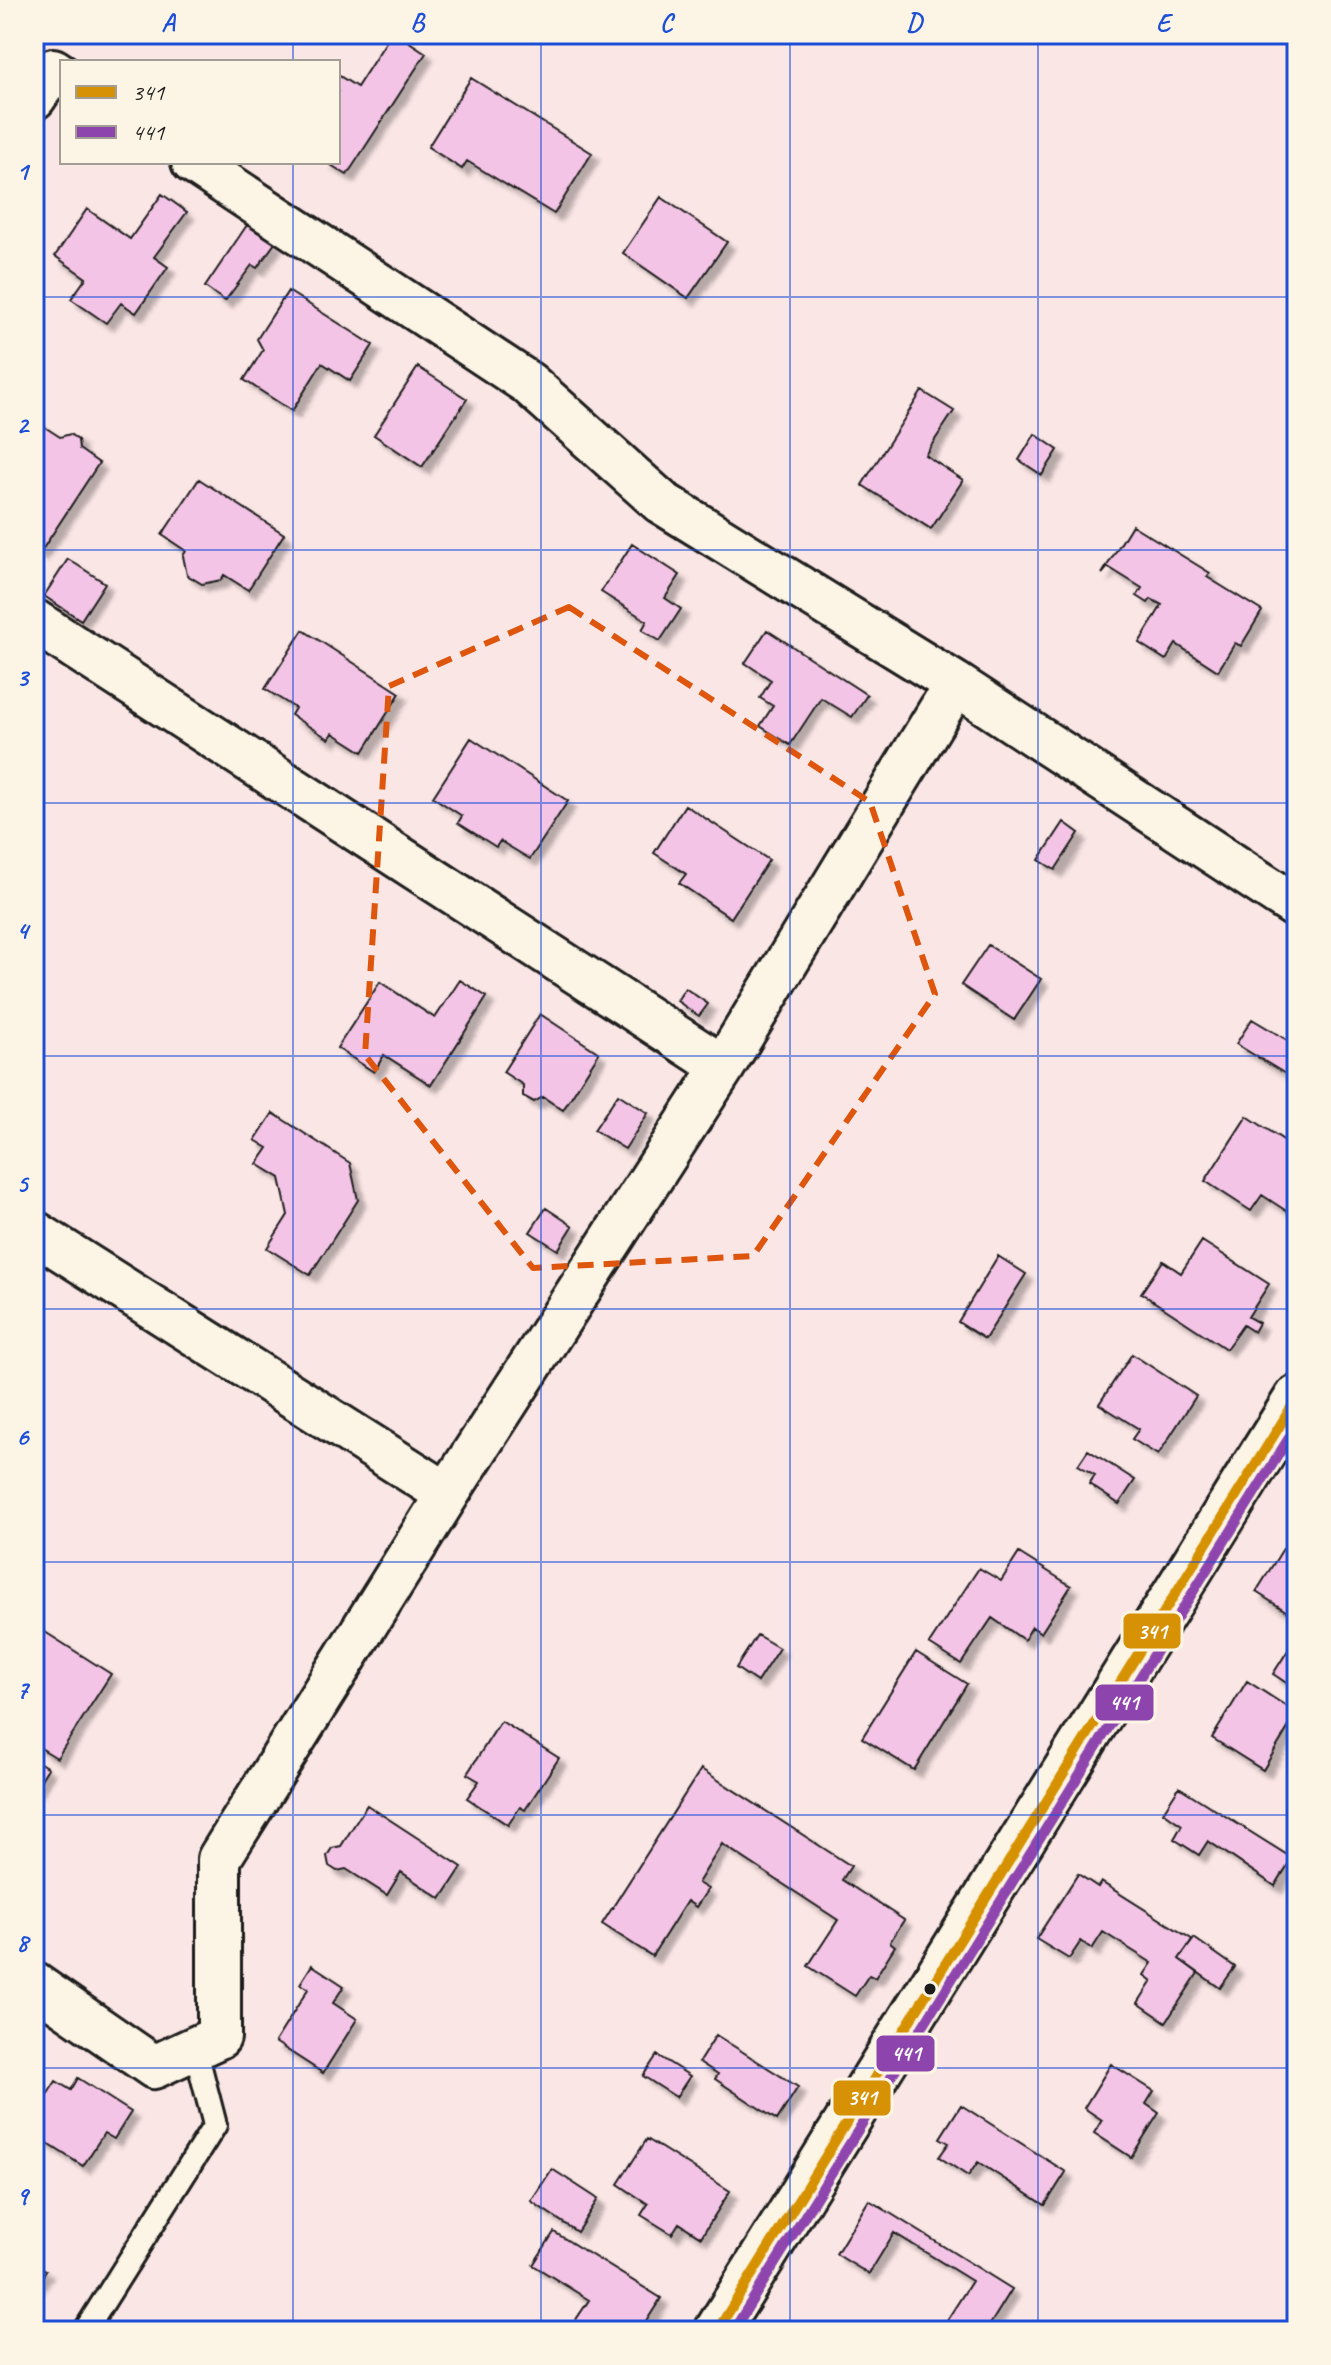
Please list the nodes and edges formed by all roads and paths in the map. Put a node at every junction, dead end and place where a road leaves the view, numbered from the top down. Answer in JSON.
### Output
{"nodes":[{"id":1,"x":60,"y":75,"type":"edge"},
{"id":2,"x":34,"y":98,"type":"edge"},
{"id":3,"x":196,"y":164,"type":"edge"},
{"id":4,"x":34,"y":621,"type":"edge"},
{"id":5,"x":956,"y":684,"type":"junction"},
{"id":6,"x":1297,"y":907,"type":"edge"},
{"id":7,"x":723,"y":1067,"type":"junction"},
{"id":8,"x":34,"y":1232,"type":"edge"},
{"id":9,"x":1297,"y":1398,"type":"edge"},
{"id":10,"x":447,"y":1494,"type":"junction"},
{"id":11,"x":34,"y":1984,"type":"edge"},
{"id":12,"x":195,"y":2048,"type":"junction"},
{"id":13,"x":85,"y":2331,"type":"edge"},
{"id":14,"x":717,"y":2331,"type":"edge"}],
"edges":[{"from":1,"to":2,"type":"street"},
{"from":3,"to":5,"type":"street"},
{"from":4,"to":7,"type":"street"},
{"from":5,"to":6,"type":"street"},
{"from":5,"to":7,"type":"street"},
{"from":7,"to":10,"type":"street"},
{"from":8,"to":10,"type":"street"},
{"from":9,"to":14,"type":"street"},
{"from":10,"to":12,"type":"street"},
{"from":11,"to":12,"type":"street"},
{"from":12,"to":13,"type":"lane"}]}
